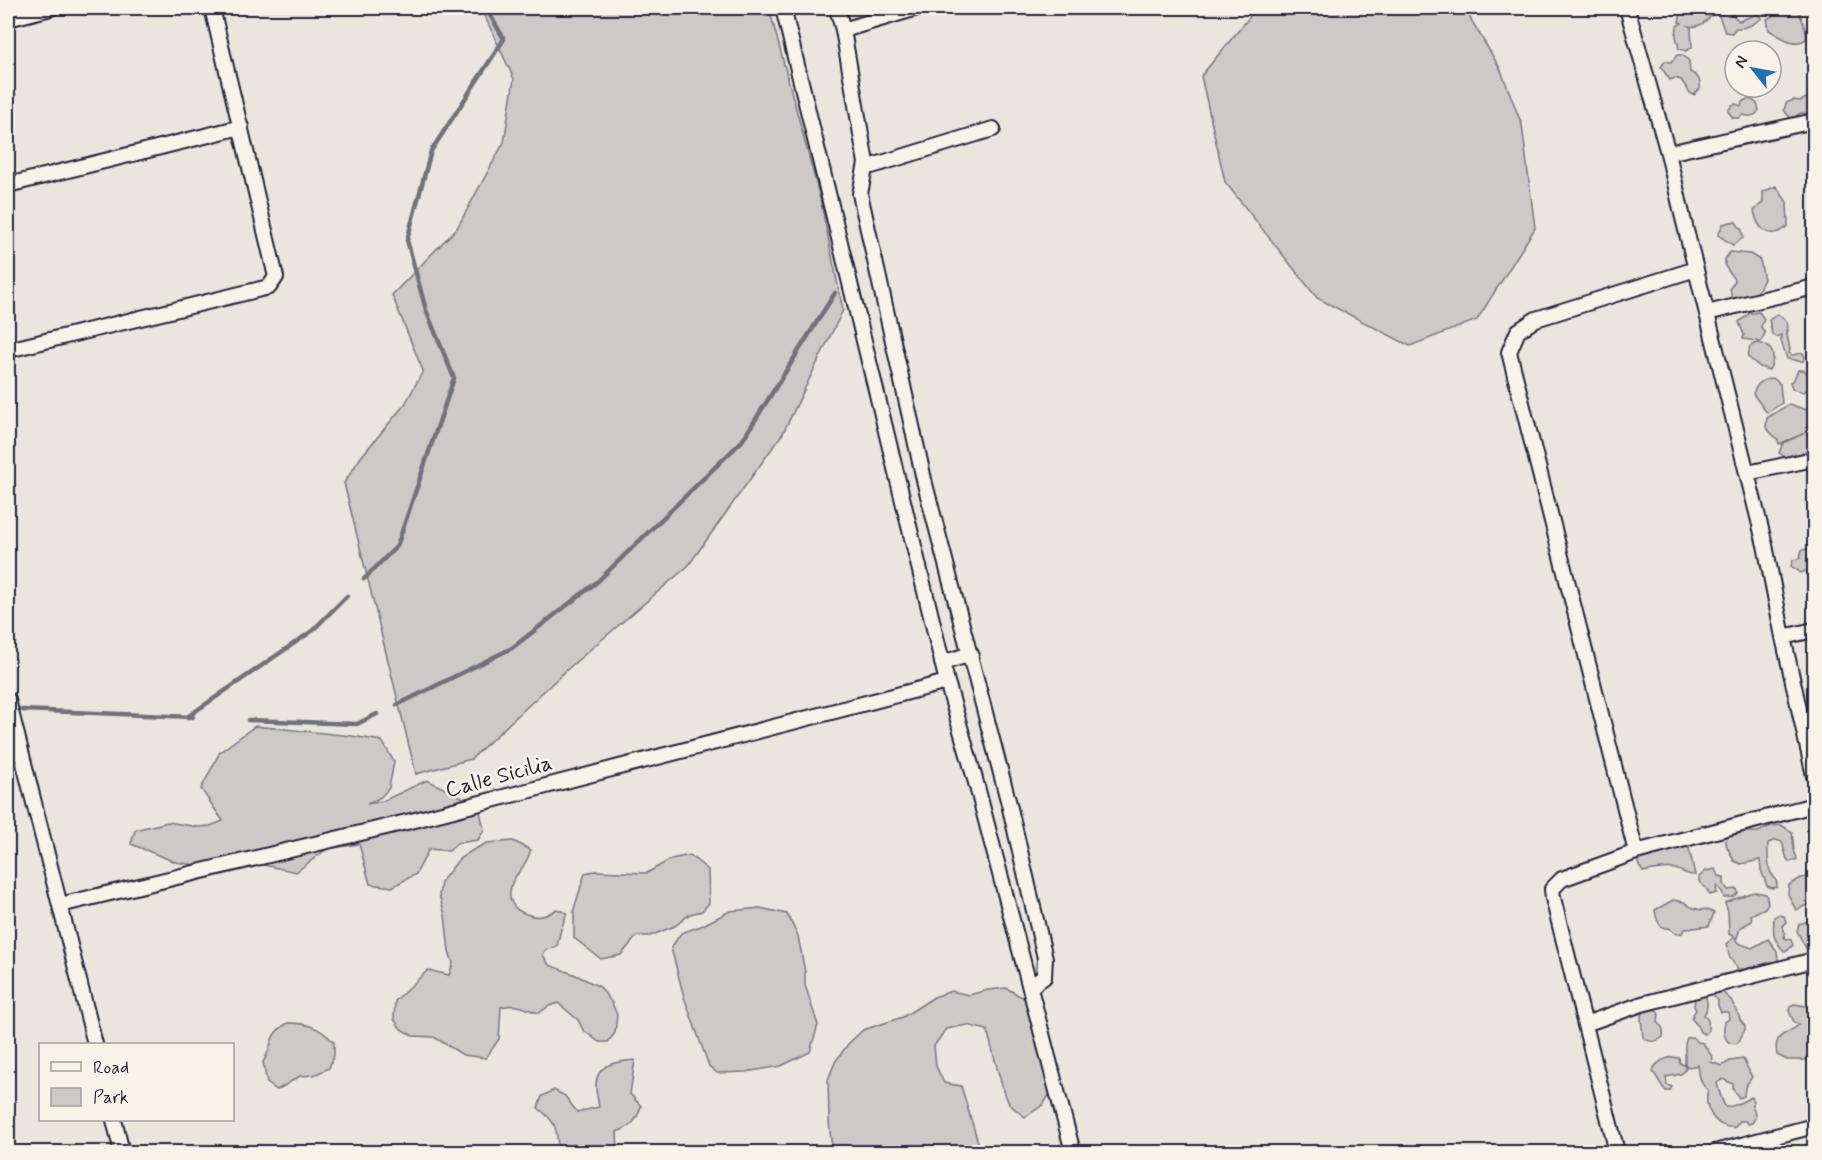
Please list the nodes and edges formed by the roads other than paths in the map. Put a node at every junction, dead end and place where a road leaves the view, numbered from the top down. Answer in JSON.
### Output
{"nodes":[{"id":1,"x":51,"y":8,"type":"edge"},
{"id":2,"x":212,"y":8,"type":"edge"},
{"id":3,"x":783,"y":8,"type":"edge"},
{"id":4,"x":837,"y":8,"type":"edge"},
{"id":5,"x":917,"y":8,"type":"edge"},
{"id":6,"x":1629,"y":8,"type":"edge"},
{"id":7,"x":8,"y":19,"type":"edge"},
{"id":8,"x":843,"y":30,"type":"junction"},
{"id":9,"x":1815,"y":121,"type":"edge"},
{"id":10,"x":241,"y":127,"type":"junction"},
{"id":11,"x":993,"y":129,"type":"dead end"},
{"id":12,"x":1668,"y":153,"type":"junction"},
{"id":13,"x":867,"y":163,"type":"junction"},
{"id":14,"x":8,"y":185,"type":"edge"},
{"id":15,"x":1696,"y":269,"type":"junction"},
{"id":16,"x":1815,"y":287,"type":"edge"},
{"id":17,"x":1707,"y":313,"type":"junction"},
{"id":18,"x":8,"y":350,"type":"edge"},
{"id":19,"x":1815,"y":459,"type":"edge"},
{"id":20,"x":1747,"y":473,"type":"junction"},
{"id":21,"x":1815,"y":630,"type":"edge"},
{"id":22,"x":1783,"y":637,"type":"junction"},
{"id":23,"x":971,"y":654,"type":"junction"},
{"id":24,"x":942,"y":663,"type":"junction"},
{"id":25,"x":947,"y":682,"type":"junction"},
{"id":26,"x":8,"y":700,"type":"edge"},
{"id":27,"x":1815,"y":776,"type":"edge"},
{"id":28,"x":1815,"y":805,"type":"edge"},
{"id":29,"x":1636,"y":852,"type":"junction"},
{"id":30,"x":60,"y":905,"type":"junction"},
{"id":31,"x":1815,"y":960,"type":"edge"},
{"id":32,"x":1030,"y":987,"type":"junction"},
{"id":33,"x":1585,"y":1024,"type":"junction"},
{"id":34,"x":95,"y":1043,"type":"edge"},
{"id":35,"x":114,"y":1121,"type":"edge"},
{"id":36,"x":1815,"y":1126,"type":"edge"},
{"id":37,"x":122,"y":1152,"type":"edge"},
{"id":38,"x":1073,"y":1152,"type":"edge"},
{"id":39,"x":1617,"y":1152,"type":"edge"},
{"id":40,"x":1715,"y":1152,"type":"edge"}],
"edges":[{"from":1,"to":7,"type":"street"},
{"from":2,"to":10,"type":"street"},
{"from":3,"to":24,"type":"street"},
{"from":4,"to":8,"type":"street"},
{"from":5,"to":8,"type":"street"},
{"from":6,"to":12,"type":"street"},
{"from":8,"to":13,"type":"street"},
{"from":9,"to":12,"type":"street"},
{"from":10,"to":14,"type":"street"},
{"from":10,"to":18,"type":"street"},
{"from":11,"to":13,"type":"street"},
{"from":12,"to":15,"type":"street"},
{"from":13,"to":23,"type":"street"},
{"from":15,"to":17,"type":"street"},
{"from":15,"to":29,"type":"street"},
{"from":16,"to":17,"type":"street"},
{"from":17,"to":20,"type":"street"},
{"from":19,"to":20,"type":"street"},
{"from":20,"to":22,"type":"street"},
{"from":21,"to":22,"type":"street"},
{"from":22,"to":27,"type":"street"},
{"from":23,"to":24,"type":"street"},
{"from":23,"to":32,"type":"street"},
{"from":24,"to":25,"type":"street"},
{"from":25,"to":30,"type":"street","name":"Calle Sicilia"},
{"from":25,"to":32,"type":"street"},
{"from":26,"to":30,"type":"street"},
{"from":28,"to":29,"type":"street"},
{"from":29,"to":33,"type":"street"},
{"from":30,"to":34,"type":"street"},
{"from":31,"to":33,"type":"street"},
{"from":32,"to":38,"type":"street"},
{"from":33,"to":39,"type":"street"},
{"from":35,"to":37,"type":"street"},
{"from":36,"to":40,"type":"street"}]}
